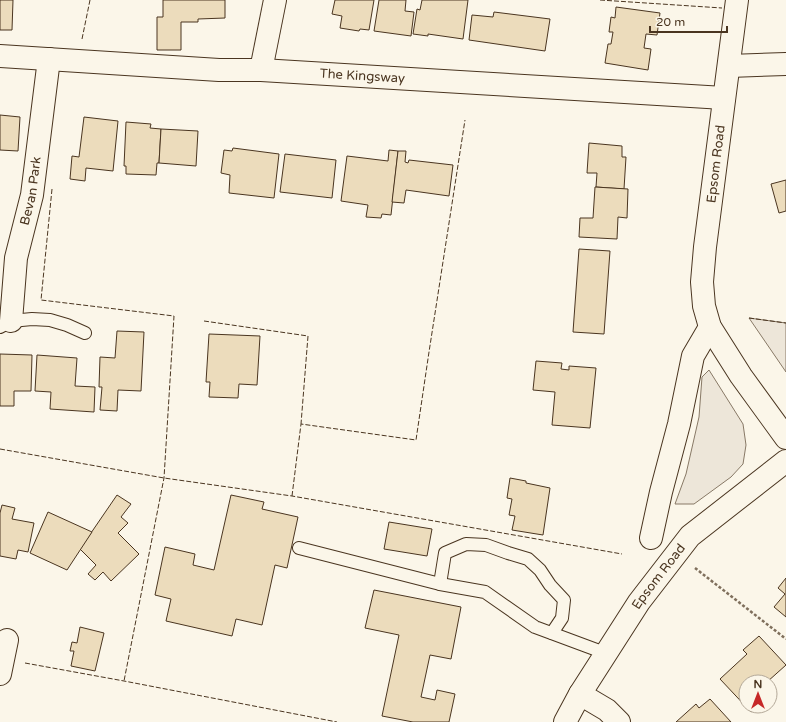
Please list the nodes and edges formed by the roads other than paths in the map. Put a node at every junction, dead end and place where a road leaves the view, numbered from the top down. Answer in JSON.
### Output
{"nodes":[{"id":1,"x":275,"y":0,"type":"edge"},
{"id":2,"x":737,"y":0,"type":"edge"},
{"id":3,"x":0,"y":56,"type":"edge"},
{"id":4,"x":49,"y":59,"type":"junction"},
{"id":5,"x":786,"y":64,"type":"edge"},
{"id":6,"x":729,"y":66,"type":"junction"},
{"id":7,"x":261,"y":70,"type":"junction"},
{"id":8,"x":724,"y":98,"type":"junction"},
{"id":9,"x":6,"y":324,"type":"edge"},
{"id":10,"x":710,"y":328,"type":"junction"},
{"id":11,"x":85,"y":333,"type":"dead end"},
{"id":12,"x":786,"y":438,"type":"edge"},
{"id":13,"x":786,"y":461,"type":"edge"},
{"id":14,"x":651,"y":538,"type":"dead end"},
{"id":15,"x":299,"y":548,"type":"dead end"},
{"id":16,"x":440,"y":584,"type":"junction"},
{"id":17,"x":552,"y":633,"type":"junction"},
{"id":18,"x":7,"y":640,"type":"dead end"},
{"id":19,"x":606,"y":653,"type":"junction"},
{"id":20,"x":0,"y":674,"type":"edge"},
{"id":21,"x":580,"y":694,"type":"junction"},
{"id":22,"x":565,"y":722,"type":"edge"},
{"id":23,"x":619,"y":722,"type":"edge"}],
"edges":[{"from":1,"to":7,"type":"main road"},
{"from":2,"to":6,"type":"main road","name":"Epsom Road"},
{"from":3,"to":4,"type":"main road","name":"The Kingsway"},
{"from":4,"to":7,"type":"main road","name":"The Kingsway"},
{"from":4,"to":9,"type":"main road","name":"Bevan Park"},
{"from":5,"to":6,"type":"main road"},
{"from":6,"to":8,"type":"main road","name":"Epsom Road"},
{"from":7,"to":8,"type":"main road","name":"The Kingsway"},
{"from":8,"to":10,"type":"main road","name":"Epsom Road"},
{"from":9,"to":11,"type":"lane"},
{"from":10,"to":12,"type":"main road","name":"Epsom Road"},
{"from":10,"to":14,"type":"main road"},
{"from":13,"to":19,"type":"main road","name":"Epsom Road"},
{"from":15,"to":16,"type":"lane"},
{"from":16,"to":17,"type":"lane"},
{"from":16,"to":17,"type":"lane"},
{"from":17,"to":19,"type":"lane"},
{"from":18,"to":20,"type":"main road"},
{"from":19,"to":21,"type":"main road","name":"Epsom Road"},
{"from":21,"to":22,"type":"main road","name":"Epsom Road"},
{"from":21,"to":23,"type":"main road"}]}
